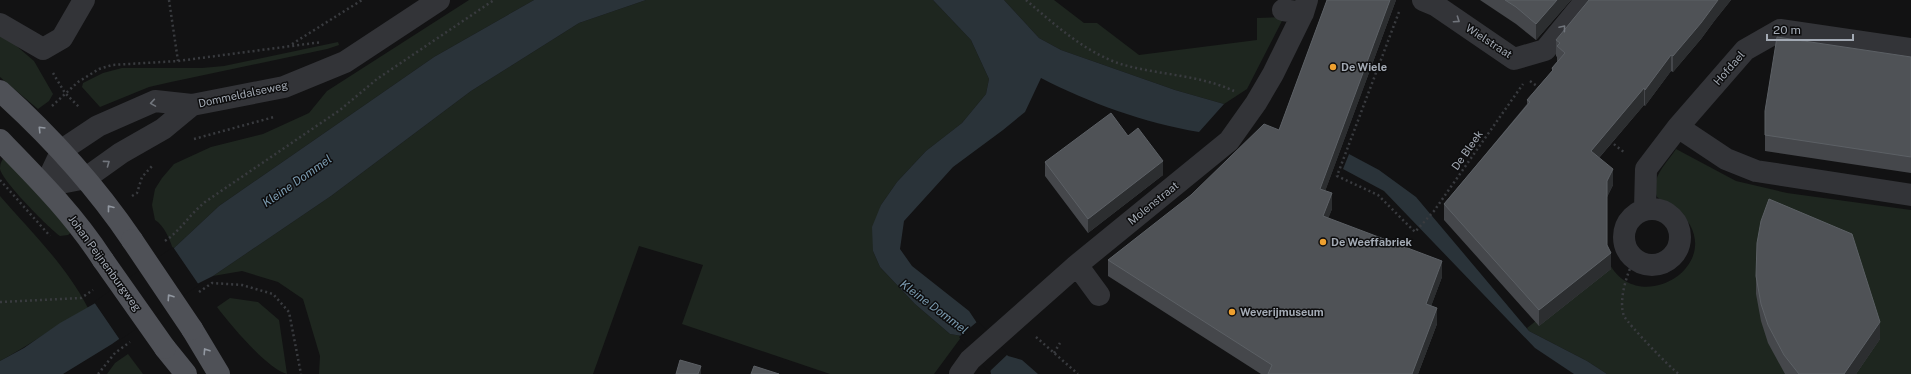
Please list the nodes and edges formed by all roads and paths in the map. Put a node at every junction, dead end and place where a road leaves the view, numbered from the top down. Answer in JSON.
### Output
{"nodes":[{"id":1,"x":84,"y":0,"type":"edge"},
{"id":2,"x":169,"y":0,"type":"edge"},
{"id":3,"x":362,"y":0,"type":"edge"},
{"id":4,"x":439,"y":0,"type":"edge"},
{"id":5,"x":494,"y":0,"type":"edge"},
{"id":6,"x":1026,"y":0,"type":"edge"},
{"id":7,"x":1423,"y":0,"type":"edge"},
{"id":8,"x":1586,"y":0,"type":"edge"},
{"id":9,"x":1401,"y":7,"type":"dead end"},
{"id":10,"x":1298,"y":8,"type":"edge"},
{"id":11,"x":0,"y":24,"type":"edge"},
{"id":12,"x":1910,"y":45,"type":"edge"},
{"id":13,"x":178,"y":61,"type":"junction"},
{"id":14,"x":0,"y":91,"type":"edge"},
{"id":15,"x":65,"y":93,"type":"dead end"},
{"id":16,"x":1546,"y":93,"type":"edge"},
{"id":17,"x":1256,"y":103,"type":"junction"},
{"id":18,"x":192,"y":105,"type":"junction"},
{"id":19,"x":1678,"y":127,"type":"junction"},
{"id":20,"x":0,"y":140,"type":"edge"},
{"id":21,"x":1609,"y":140,"type":"edge"},
{"id":22,"x":62,"y":150,"type":"junction"},
{"id":23,"x":1646,"y":169,"type":"junction"},
{"id":24,"x":142,"y":177,"type":"dead end"},
{"id":25,"x":86,"y":178,"type":"junction"},
{"id":26,"x":45,"y":186,"type":"junction"},
{"id":27,"x":136,"y":193,"type":"dead end"},
{"id":28,"x":1911,"y":195,"type":"edge"},
{"id":29,"x":1645,"y":209,"type":"junction"},
{"id":30,"x":164,"y":242,"type":"dead end"},
{"id":31,"x":1634,"y":260,"type":"junction"},
{"id":32,"x":1077,"y":266,"type":"junction"},
{"id":33,"x":94,"y":290,"type":"dead end"},
{"id":34,"x":1099,"y":295,"type":"dead end"},
{"id":35,"x":0,"y":302,"type":"edge"},
{"id":36,"x":1016,"y":319,"type":"junction"},
{"id":37,"x":1060,"y":343,"type":"dead end"},
{"id":38,"x":1054,"y":353,"type":"junction"},
{"id":39,"x":965,"y":367,"type":"edge"},
{"id":40,"x":1674,"y":373,"type":"edge"},
{"id":41,"x":186,"y":374,"type":"edge"},
{"id":42,"x":219,"y":374,"type":"edge"},
{"id":43,"x":1078,"y":374,"type":"edge"},
{"id":44,"x":1679,"y":374,"type":"edge"}],
"edges":[{"from":1,"to":11,"type":"street"},
{"from":2,"to":13,"type":"path"},
{"from":3,"to":13,"type":"path"},
{"from":4,"to":18,"type":"street","name":"Dommeldalseweg"},
{"from":5,"to":30,"type":"path"},
{"from":6,"to":17,"type":"path"},
{"from":7,"to":8,"type":"street","name":"Wielstraat","one_way":true},
{"from":9,"to":16,"type":"path","name":"De Bleek"},
{"from":10,"to":17,"type":"street","name":"Molenstraat"},
{"from":12,"to":19,"type":"street","name":"Hofdael"},
{"from":13,"to":15,"type":"path"},
{"from":22,"to":14,"type":"main road","one_way":true},
{"from":17,"to":32,"type":"street","name":"Molenstraat"},
{"from":18,"to":22,"type":"street","name":"Dommeldalseweg","one_way":true},
{"from":25,"to":18,"type":"street","name":"Dommeldalseweg","one_way":true},
{"from":19,"to":23,"type":"street","name":"Hofdael"},
{"from":19,"to":28,"type":"street"},
{"from":20,"to":26,"type":"main road"},
{"from":21,"to":23,"type":"path"},
{"from":22,"to":25,"type":"main road"},
{"from":22,"to":26,"type":"street"},
{"from":23,"to":29,"type":"street"},
{"from":24,"to":27,"type":"path"},
{"from":25,"to":26,"type":"street","name":"Dommeldalseweg"},
{"from":42,"to":25,"type":"main road","one_way":true,"bridge":true},
{"from":26,"to":41,"type":"main road","name":"Johan Peijnenburgweg","bridge":true},
{"from":29,"to":31,"type":"street"},
{"from":29,"to":31,"type":"street"},
{"from":31,"to":40,"type":"path"},
{"from":32,"to":34,"type":"street"},
{"from":32,"to":36,"type":"street","name":"Molenstraat"},
{"from":33,"to":35,"type":"path"},
{"from":36,"to":38,"type":"path"},
{"from":36,"to":39,"type":"street","name":"Molenstraat"},
{"from":37,"to":38,"type":"path"},
{"from":38,"to":43,"type":"path"},
{"from":40,"to":44,"type":"path"}]}
